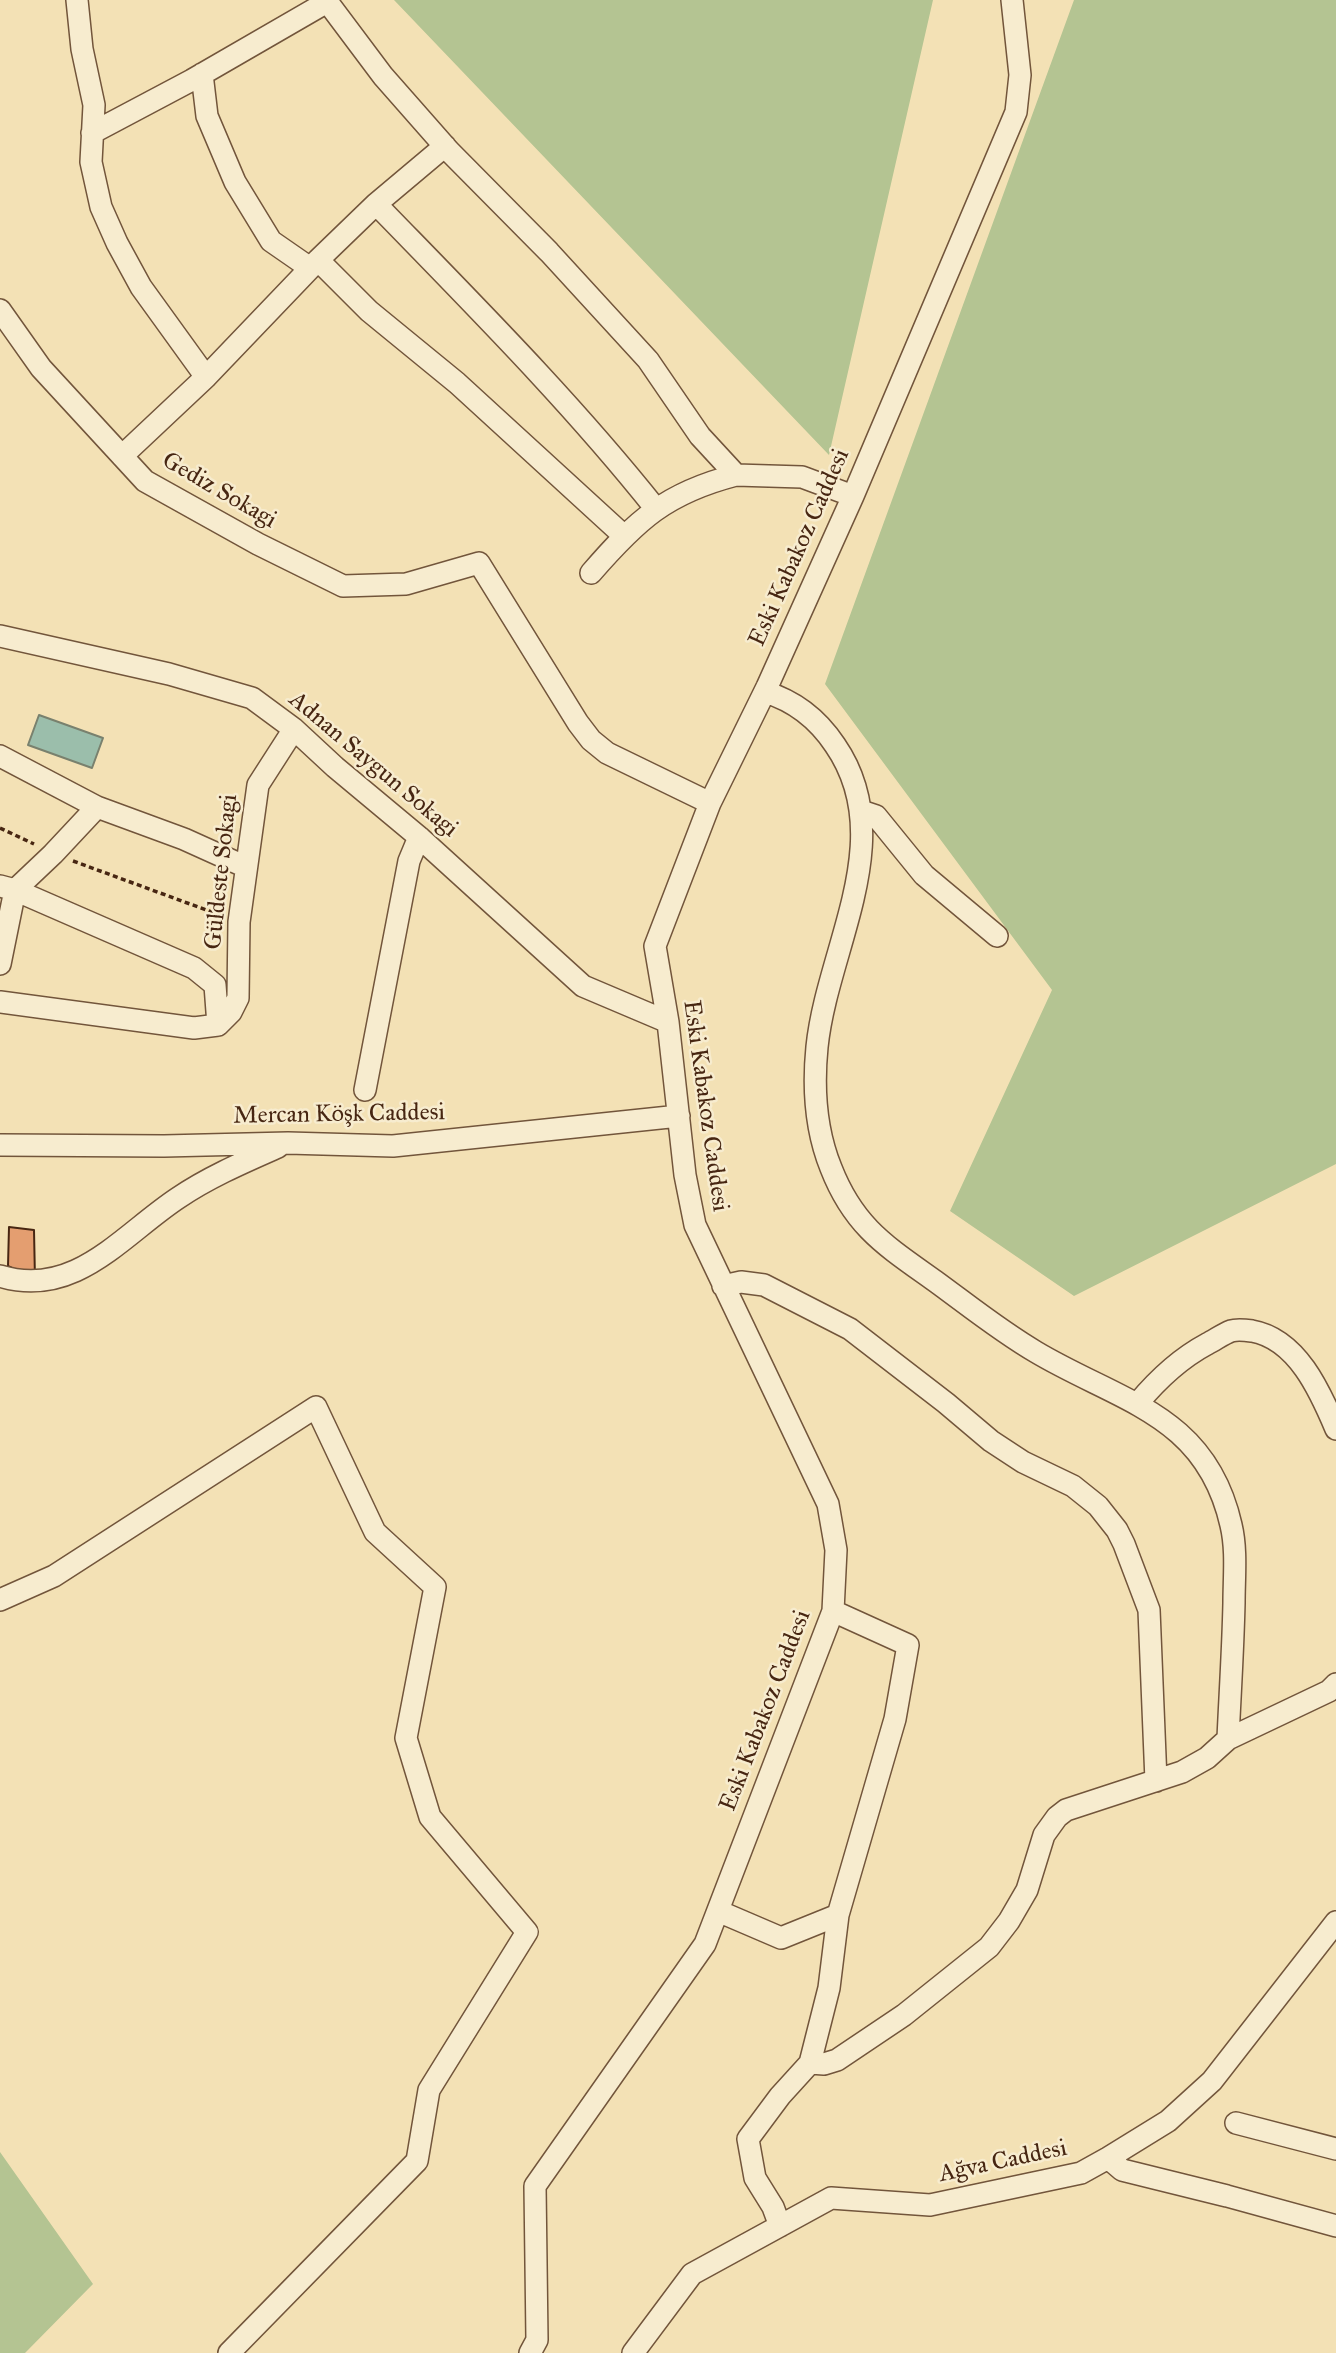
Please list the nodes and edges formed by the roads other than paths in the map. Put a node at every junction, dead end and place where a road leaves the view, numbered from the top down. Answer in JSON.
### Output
{"nodes":[{"id":1,"x":77,"y":0,"type":"edge"},
{"id":2,"x":1012,"y":0,"type":"edge"},
{"id":3,"x":327,"y":1,"type":"edge"},
{"id":4,"x":202,"y":74,"type":"junction"},
{"id":5,"x":92,"y":134,"type":"junction"},
{"id":6,"x":445,"y":146,"type":"junction"},
{"id":7,"x":376,"y":204,"type":"junction"},
{"id":8,"x":314,"y":264,"type":"junction"},
{"id":9,"x":2,"y":320,"type":"edge"},
{"id":10,"x":206,"y":377,"type":"junction"},
{"id":11,"x":122,"y":456,"type":"junction"},
{"id":12,"x":736,"y":475,"type":"junction"},
{"id":13,"x":853,"y":496,"type":"junction"},
{"id":14,"x":656,"y":509,"type":"junction"},
{"id":15,"x":624,"y":535,"type":"junction"},
{"id":16,"x":591,"y":573,"type":"dead end"},
{"id":17,"x":0,"y":636,"type":"edge"},
{"id":18,"x":765,"y":692,"type":"junction"},
{"id":19,"x":294,"y":729,"type":"junction"},
{"id":20,"x":0,"y":756,"type":"edge"},
{"id":21,"x":710,"y":803,"type":"junction"},
{"id":22,"x":97,"y":807,"type":"junction"},
{"id":23,"x":861,"y":811,"type":"junction"},
{"id":24,"x":419,"y":837,"type":"junction"},
{"id":25,"x":246,"y":867,"type":"junction"},
{"id":26,"x":7,"y":888,"type":"edge"},
{"id":27,"x":997,"y":936,"type":"dead end"},
{"id":28,"x":0,"y":964,"type":"edge"},
{"id":29,"x":0,"y":1002,"type":"edge"},
{"id":30,"x":668,"y":1022,"type":"junction"},
{"id":31,"x":218,"y":1025,"type":"junction"},
{"id":32,"x":365,"y":1090,"type":"dead end"},
{"id":33,"x":678,"y":1116,"type":"junction"},
{"id":34,"x":288,"y":1143,"type":"junction"},
{"id":35,"x":0,"y":1145,"type":"edge"},
{"id":36,"x":0,"y":1276,"type":"edge"},
{"id":37,"x":723,"y":1286,"type":"junction"},
{"id":38,"x":1139,"y":1403,"type":"junction"},
{"id":39,"x":1336,"y":1429,"type":"edge"},
{"id":40,"x":0,"y":1600,"type":"edge"},
{"id":41,"x":833,"y":1611,"type":"junction"},
{"id":42,"x":1336,"y":1684,"type":"edge"},
{"id":43,"x":1228,"y":1740,"type":"junction"},
{"id":44,"x":1156,"y":1781,"type":"junction"},
{"id":45,"x":718,"y":1911,"type":"junction"},
{"id":46,"x":838,"y":1915,"type":"junction"},
{"id":47,"x":1336,"y":1922,"type":"edge"},
{"id":48,"x":810,"y":2063,"type":"junction"},
{"id":49,"x":1236,"y":2123,"type":"dead end"},
{"id":50,"x":1336,"y":2149,"type":"edge"},
{"id":51,"x":1108,"y":2158,"type":"junction"},
{"id":52,"x":780,"y":2226,"type":"junction"},
{"id":53,"x":1336,"y":2226,"type":"edge"},
{"id":54,"x":229,"y":2353,"type":"edge"},
{"id":55,"x":530,"y":2353,"type":"edge"},
{"id":56,"x":634,"y":2353,"type":"edge"}],
"edges":[{"from":1,"to":5,"type":"street"},
{"from":2,"to":13,"type":"street","name":"Eski Kabakoz Caddesi"},
{"from":3,"to":4,"type":"street"},
{"from":3,"to":6,"type":"street"},
{"from":4,"to":5,"type":"street"},
{"from":4,"to":8,"type":"street"},
{"from":5,"to":10,"type":"street"},
{"from":6,"to":7,"type":"street"},
{"from":6,"to":12,"type":"street"},
{"from":7,"to":8,"type":"street"},
{"from":7,"to":14,"type":"street"},
{"from":8,"to":10,"type":"street"},
{"from":8,"to":15,"type":"street"},
{"from":9,"to":11,"type":"street","name":"Gediz Sokagi"},
{"from":10,"to":11,"type":"street"},
{"from":11,"to":21,"type":"street","name":"Gediz Sokagi"},
{"from":12,"to":13,"type":"street"},
{"from":12,"to":14,"type":"street"},
{"from":13,"to":18,"type":"street","name":"Eski Kabakoz Caddesi"},
{"from":14,"to":15,"type":"street"},
{"from":15,"to":16,"type":"street"},
{"from":17,"to":19,"type":"street","name":"Adnan Saygun Sokagi"},
{"from":18,"to":21,"type":"street","name":"Eski Kabakoz Caddesi"},
{"from":18,"to":23,"type":"street"},
{"from":19,"to":24,"type":"street","name":"Adnan Saygun Sokagi"},
{"from":19,"to":25,"type":"street","name":"Güldeste Sokagi"},
{"from":20,"to":22,"type":"street"},
{"from":21,"to":30,"type":"street","name":"Eski Kabakoz Caddesi"},
{"from":22,"to":25,"type":"street"},
{"from":22,"to":26,"type":"street"},
{"from":23,"to":27,"type":"street"},
{"from":23,"to":38,"type":"street"},
{"from":24,"to":30,"type":"street","name":"Adnan Saygun Sokagi"},
{"from":24,"to":32,"type":"street"},
{"from":25,"to":31,"type":"street","name":"Güldeste Sokagi"},
{"from":26,"to":28,"type":"street"},
{"from":26,"to":31,"type":"street"},
{"from":29,"to":31,"type":"street"},
{"from":30,"to":33,"type":"street","name":"Eski Kabakoz Caddesi"},
{"from":33,"to":34,"type":"street","name":"Mercan Köşk Caddesi"},
{"from":33,"to":37,"type":"street","name":"Eski Kabakoz Caddesi"},
{"from":34,"to":35,"type":"street","name":"Mercan Köşk Caddesi"},
{"from":34,"to":36,"type":"street"},
{"from":37,"to":41,"type":"street","name":"Eski Kabakoz Caddesi"},
{"from":37,"to":44,"type":"street"},
{"from":38,"to":39,"type":"street"},
{"from":38,"to":43,"type":"street"},
{"from":40,"to":54,"type":"street"},
{"from":41,"to":45,"type":"street","name":"Eski Kabakoz Caddesi"},
{"from":41,"to":46,"type":"street"},
{"from":42,"to":43,"type":"street"},
{"from":43,"to":44,"type":"street"},
{"from":44,"to":48,"type":"street"},
{"from":45,"to":46,"type":"street"},
{"from":45,"to":55,"type":"street","name":"Eski Kabakoz Caddesi"},
{"from":46,"to":48,"type":"street"},
{"from":47,"to":51,"type":"street","name":"Ağva Caddesi"},
{"from":48,"to":52,"type":"street"},
{"from":49,"to":50,"type":"street"},
{"from":51,"to":52,"type":"street","name":"Ağva Caddesi"},
{"from":51,"to":53,"type":"street"},
{"from":52,"to":56,"type":"street","name":"Ağva Caddesi"}]}
